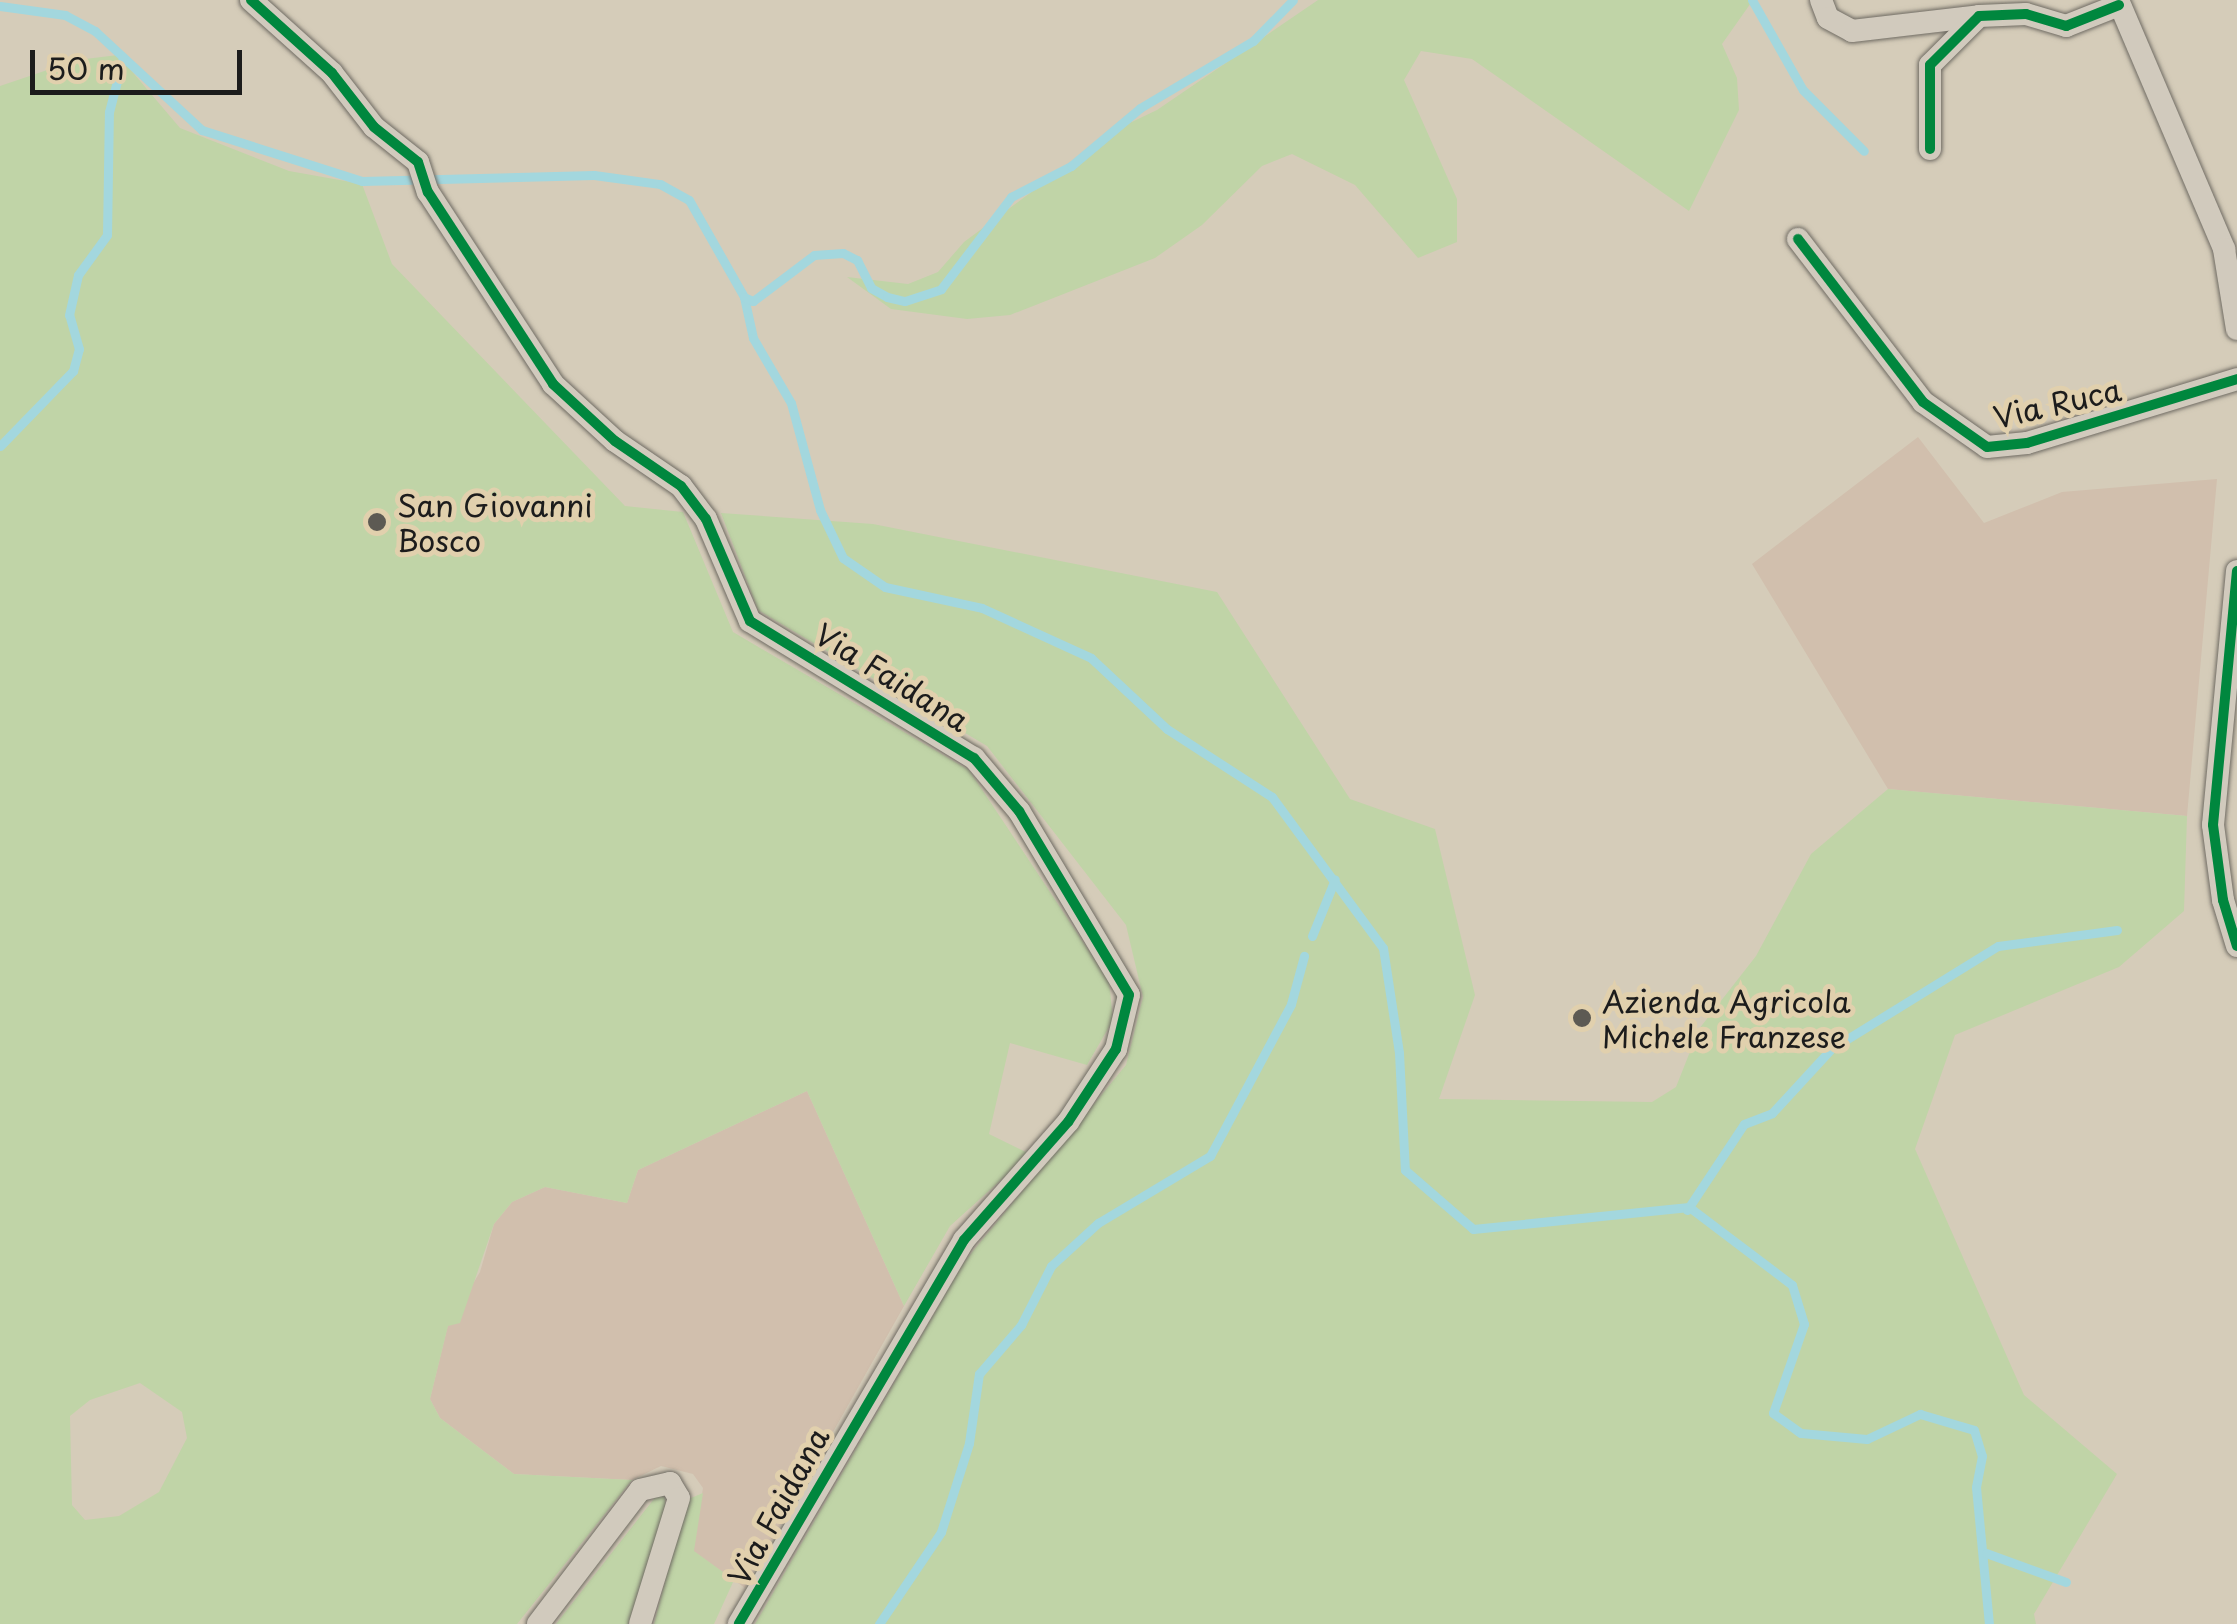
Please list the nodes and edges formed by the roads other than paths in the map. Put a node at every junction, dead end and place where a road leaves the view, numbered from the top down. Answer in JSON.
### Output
{"nodes":[{"id":1,"x":252,"y":0,"type":"edge"},
{"id":2,"x":1821,"y":0,"type":"edge"},
{"id":3,"x":2119,"y":2,"type":"edge"},
{"id":4,"x":1978,"y":16,"type":"junction"},
{"id":5,"x":1930,"y":150,"type":"dead end"},
{"id":6,"x":1798,"y":238,"type":"dead end"},
{"id":7,"x":2237,"y":329,"type":"edge"},
{"id":8,"x":2237,"y":379,"type":"edge"},
{"id":9,"x":2237,"y":571,"type":"edge"},
{"id":10,"x":2237,"y":946,"type":"edge"},
{"id":11,"x":538,"y":1624,"type":"edge"},
{"id":12,"x":640,"y":1624,"type":"edge"},
{"id":13,"x":739,"y":1624,"type":"edge"}],
"edges":[{"from":1,"to":13,"type":"street","name":"Via Faidana"},
{"from":2,"to":4,"type":"street"},
{"from":3,"to":4,"type":"street"},
{"from":3,"to":7,"type":"street"},
{"from":4,"to":5,"type":"street"},
{"from":6,"to":8,"type":"street","name":"Via Ruca"},
{"from":9,"to":10,"type":"street"},
{"from":11,"to":12,"type":"street"}]}
